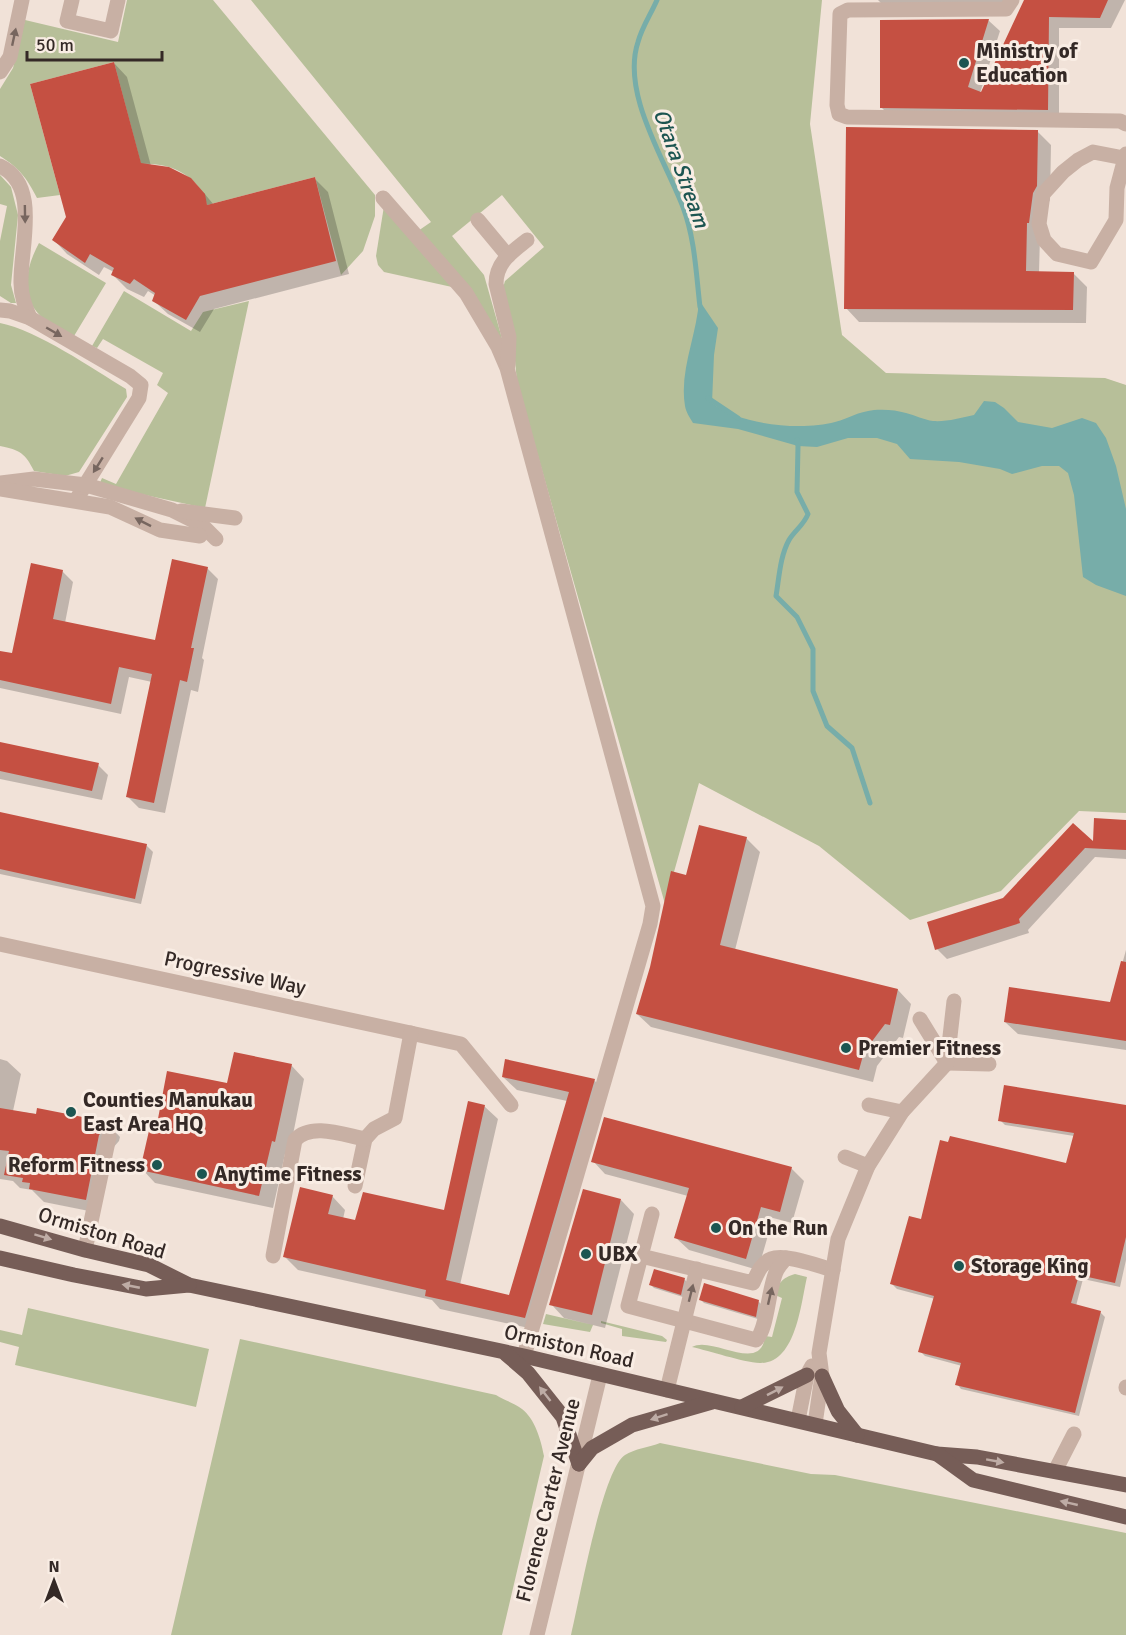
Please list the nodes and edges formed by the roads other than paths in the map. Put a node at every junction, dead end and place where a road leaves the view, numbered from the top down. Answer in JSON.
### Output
{"nodes":[{"id":1,"x":22,"y":0,"type":"edge"},
{"id":2,"x":72,"y":0,"type":"edge"},
{"id":3,"x":118,"y":0,"type":"edge"},
{"id":4,"x":1012,"y":0,"type":"edge"},
{"id":5,"x":0,"y":72,"type":"edge"},
{"id":6,"x":1126,"y":124,"type":"edge"},
{"id":7,"x":1125,"y":156,"type":"edge"},
{"id":8,"x":0,"y":166,"type":"edge"},
{"id":9,"x":382,"y":198,"type":"dead end"},
{"id":10,"x":478,"y":220,"type":"dead end"},
{"id":11,"x":1121,"y":223,"type":"edge"},
{"id":12,"x":527,"y":240,"type":"dead end"},
{"id":13,"x":508,"y":256,"type":"junction"},
{"id":14,"x":0,"y":310,"type":"edge"},
{"id":15,"x":30,"y":318,"type":"junction"},
{"id":16,"x":507,"y":368,"type":"junction"},
{"id":17,"x":0,"y":483,"type":"edge"},
{"id":18,"x":86,"y":485,"type":"junction"},
{"id":19,"x":0,"y":489,"type":"edge"},
{"id":20,"x":76,"y":500,"type":"junction"},
{"id":21,"x":172,"y":510,"type":"junction"},
{"id":22,"x":235,"y":518,"type":"dead end"},
{"id":23,"x":200,"y":536,"type":"dead end"},
{"id":24,"x":216,"y":539,"type":"dead end"},
{"id":25,"x":0,"y":944,"type":"edge"},
{"id":26,"x":954,"y":1001,"type":"dead end"},
{"id":27,"x":920,"y":1019,"type":"dead end"},
{"id":28,"x":411,"y":1033,"type":"junction"},
{"id":29,"x":947,"y":1063,"type":"junction"},
{"id":30,"x":989,"y":1065,"type":"dead end"},
{"id":31,"x":511,"y":1105,"type":"dead end"},
{"id":32,"x":869,"y":1105,"type":"dead end"},
{"id":33,"x":902,"y":1112,"type":"junction"},
{"id":34,"x":108,"y":1137,"type":"dead end"},
{"id":35,"x":365,"y":1139,"type":"junction"},
{"id":36,"x":845,"y":1156,"type":"dead end"},
{"id":37,"x":868,"y":1167,"type":"junction"},
{"id":38,"x":355,"y":1186,"type":"dead end"},
{"id":39,"x":652,"y":1214,"type":"dead end"},
{"id":40,"x":0,"y":1226,"type":"edge"},
{"id":41,"x":85,"y":1250,"type":"junction"},
{"id":42,"x":273,"y":1256,"type":"dead end"},
{"id":43,"x":641,"y":1256,"type":"junction"},
{"id":44,"x":0,"y":1258,"type":"edge"},
{"id":45,"x":786,"y":1258,"type":"junction"},
{"id":46,"x":697,"y":1269,"type":"junction"},
{"id":47,"x":833,"y":1270,"type":"junction"},
{"id":48,"x":189,"y":1285,"type":"junction"},
{"id":49,"x":684,"y":1322,"type":"junction"},
{"id":50,"x":503,"y":1352,"type":"junction"},
{"id":51,"x":524,"y":1356,"type":"junction"},
{"id":52,"x":600,"y":1375,"type":"junction"},
{"id":53,"x":814,"y":1376,"type":"junction"},
{"id":54,"x":667,"y":1390,"type":"junction"},
{"id":55,"x":715,"y":1401,"type":"junction"},
{"id":56,"x":742,"y":1407,"type":"junction"},
{"id":57,"x":798,"y":1420,"type":"junction"},
{"id":58,"x":815,"y":1424,"type":"junction"},
{"id":59,"x":857,"y":1434,"type":"junction"},
{"id":60,"x":1074,"y":1434,"type":"dead end"},
{"id":61,"x":937,"y":1454,"type":"junction"},
{"id":62,"x":579,"y":1464,"type":"junction"},
{"id":63,"x":1055,"y":1471,"type":"junction"},
{"id":64,"x":1121,"y":1483,"type":"edge"},
{"id":65,"x":1126,"y":1517,"type":"edge"},
{"id":66,"x":537,"y":1635,"type":"edge"}],
"edges":[{"from":5,"to":1,"type":"street","one_way":true},
{"from":2,"to":3,"type":"street"},
{"from":4,"to":6,"type":"street"},
{"from":7,"to":11,"type":"street"},
{"from":7,"to":11,"type":"street"},
{"from":8,"to":15,"type":"street","one_way":true},
{"from":9,"to":16,"type":"street"},
{"from":10,"to":13,"type":"street"},
{"from":12,"to":13,"type":"street"},
{"from":13,"to":16,"type":"street"},
{"from":14,"to":15,"type":"street"},
{"from":15,"to":18,"type":"street","one_way":true},
{"from":16,"to":51,"type":"street"},
{"from":17,"to":18,"type":"street"},
{"from":18,"to":20,"type":"street"},
{"from":18,"to":21,"type":"street"},
{"from":19,"to":20,"type":"street"},
{"from":23,"to":20,"type":"street","one_way":true},
{"from":21,"to":22,"type":"street"},
{"from":21,"to":24,"type":"street"},
{"from":25,"to":28,"type":"street","name":"Progressive Way"},
{"from":26,"to":29,"type":"street"},
{"from":27,"to":29,"type":"street"},
{"from":28,"to":31,"type":"street","name":"Progressive Way"},
{"from":28,"to":35,"type":"street"},
{"from":29,"to":30,"type":"street"},
{"from":29,"to":33,"type":"street"},
{"from":32,"to":33,"type":"street"},
{"from":33,"to":37,"type":"street"},
{"from":34,"to":41,"type":"street"},
{"from":35,"to":38,"type":"street"},
{"from":35,"to":42,"type":"street"},
{"from":36,"to":37,"type":"street"},
{"from":37,"to":47,"type":"street"},
{"from":39,"to":43,"type":"street"},
{"from":40,"to":41,"type":"main road","name":"Ormiston Road","one_way":true},
{"from":41,"to":48,"type":"main road","name":"Ormiston Road"},
{"from":43,"to":46,"type":"street"},
{"from":43,"to":49,"type":"street"},
{"from":48,"to":44,"type":"main road","name":"Ormiston Road","one_way":true},
{"from":45,"to":46,"type":"street"},
{"from":45,"to":47,"type":"street"},
{"from":49,"to":45,"type":"street","one_way":true},
{"from":49,"to":46,"type":"street","one_way":true},
{"from":47,"to":53,"type":"street"},
{"from":48,"to":50,"type":"main road","name":"Ormiston Road"},
{"from":49,"to":54,"type":"street"},
{"from":50,"to":51,"type":"main road","name":"Ormiston Road"},
{"from":62,"to":50,"type":"main road","one_way":true},
{"from":51,"to":52,"type":"main road","name":"Ormiston Road"},
{"from":52,"to":54,"type":"main road","name":"Ormiston Road"},
{"from":52,"to":62,"type":"street","name":"Florence Carter Avenue"},
{"from":56,"to":53,"type":"main road","one_way":true},
{"from":53,"to":57,"type":"street"},
{"from":53,"to":58,"type":"street"},
{"from":53,"to":59,"type":"main road"},
{"from":54,"to":55,"type":"main road","name":"Ormiston Road"},
{"from":55,"to":56,"type":"main road","name":"Ormiston Road"},
{"from":55,"to":62,"type":"main road","one_way":true},
{"from":56,"to":57,"type":"main road","name":"Ormiston Road"},
{"from":57,"to":58,"type":"main road","name":"Ormiston Road"},
{"from":58,"to":59,"type":"main road","name":"Ormiston Road"},
{"from":59,"to":61,"type":"main road","name":"Ormiston Road"},
{"from":60,"to":63,"type":"street"},
{"from":61,"to":63,"type":"main road","name":"Ormiston Road","one_way":true},
{"from":65,"to":61,"type":"main road","name":"Ormiston Road","one_way":true},
{"from":62,"to":66,"type":"street","name":"Florence Carter Avenue"},
{"from":63,"to":64,"type":"main road","name":"Ormiston Road"}]}
